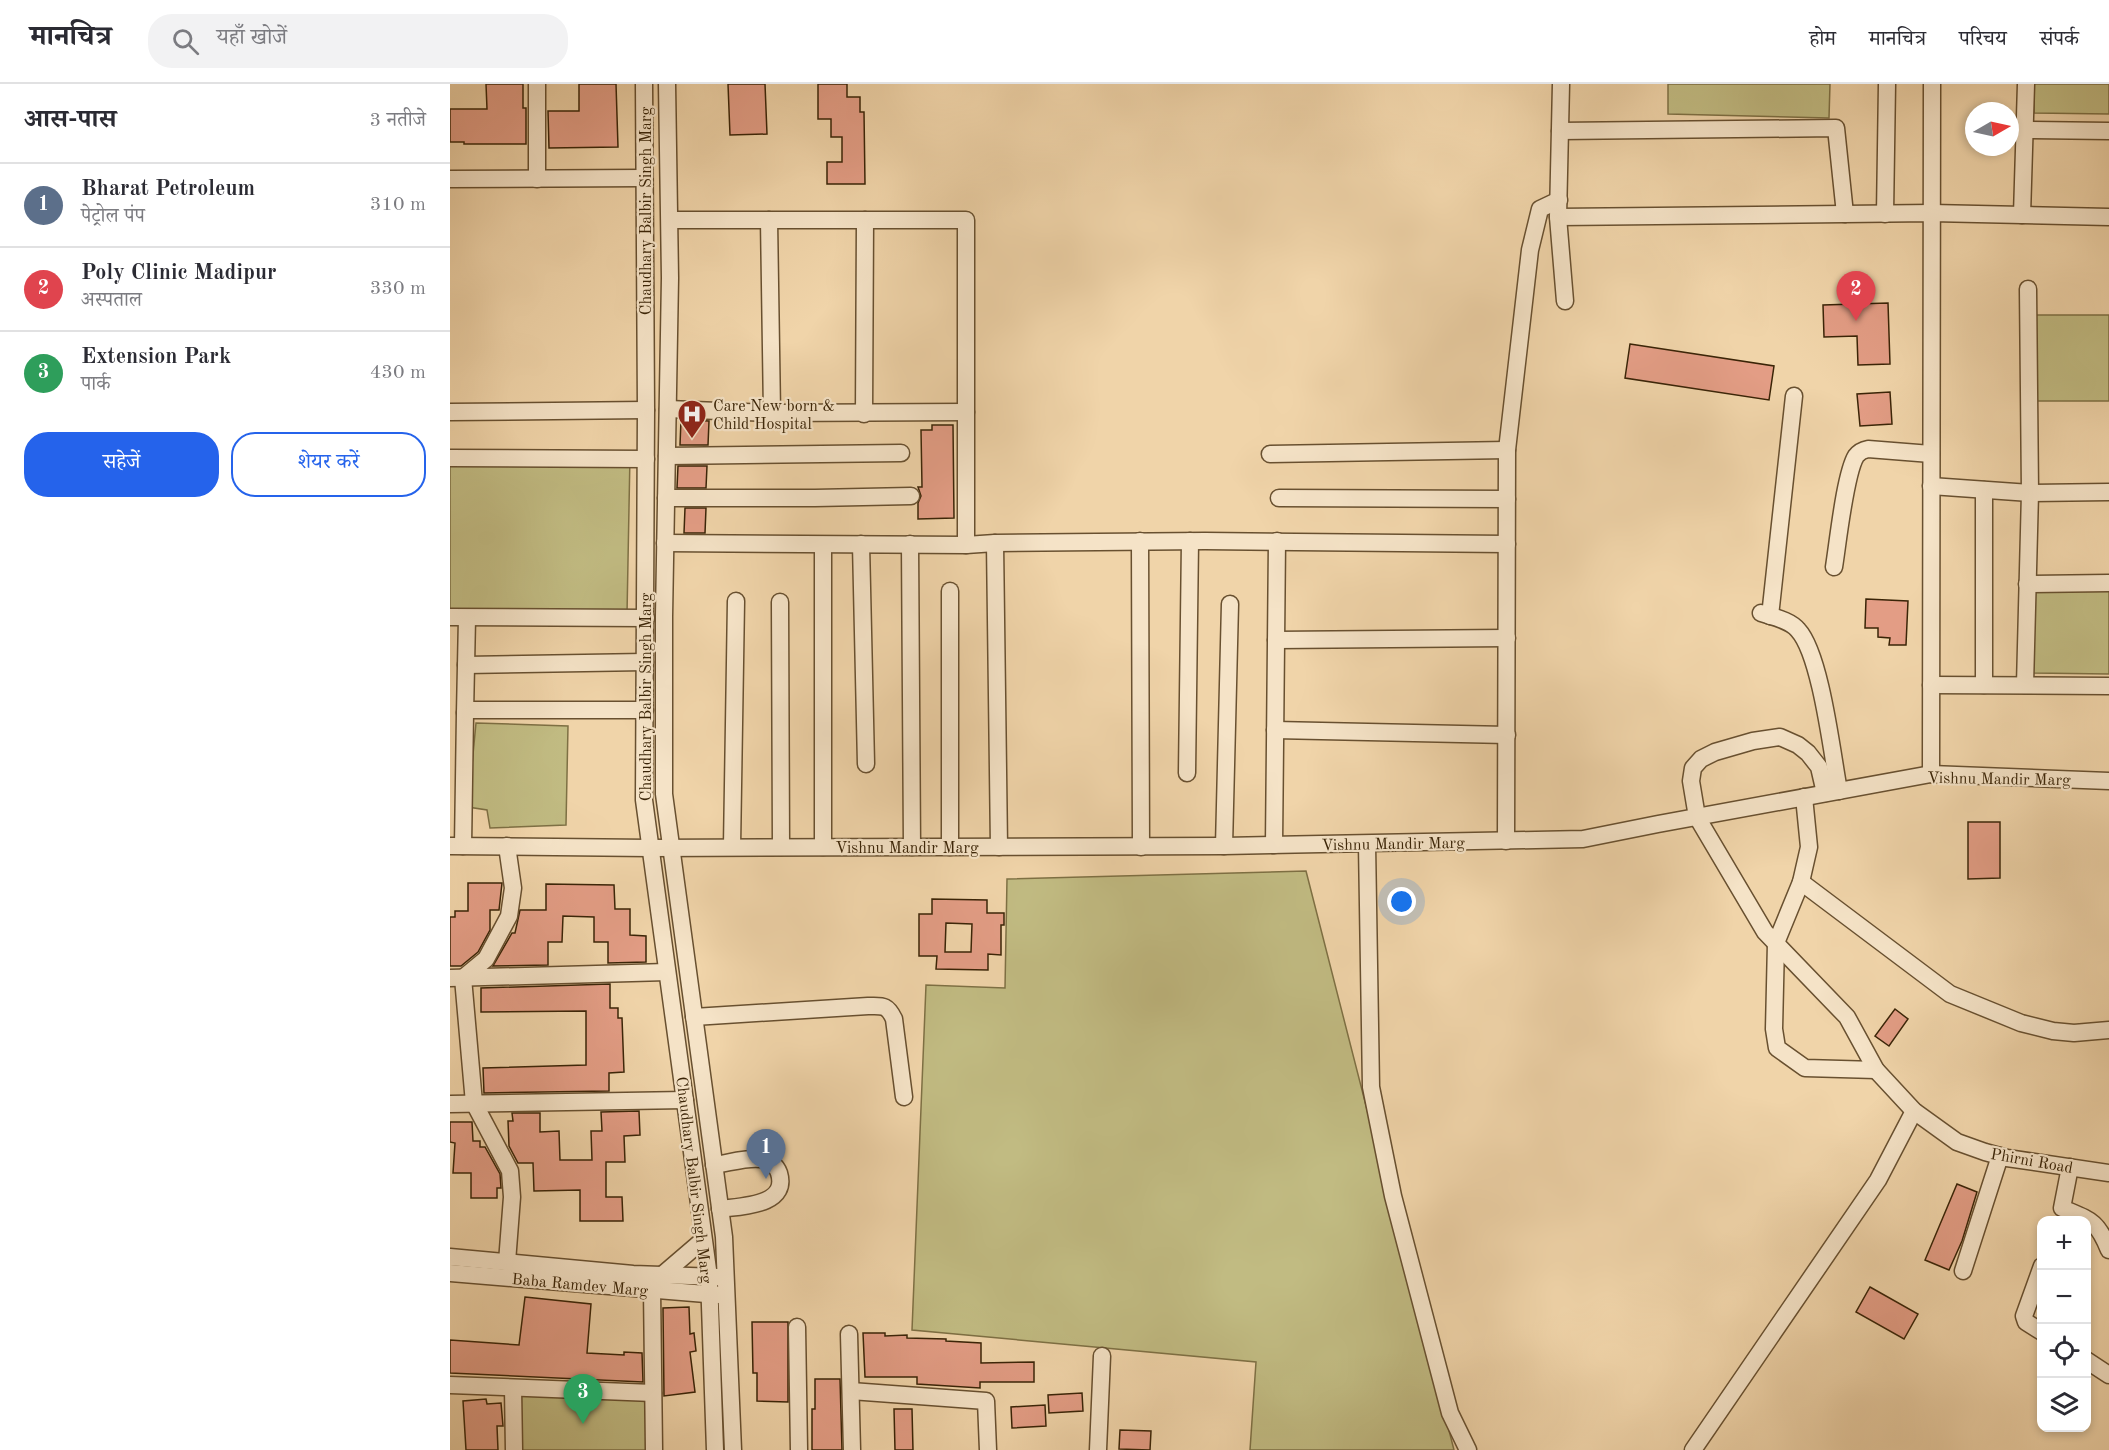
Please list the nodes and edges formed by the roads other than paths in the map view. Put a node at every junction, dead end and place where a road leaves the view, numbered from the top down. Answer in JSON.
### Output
{"nodes":[{"id":1,"x":537,"y":84,"type":"edge"},
{"id":2,"x":644,"y":84,"type":"edge"},
{"id":3,"x":667,"y":84,"type":"edge"},
{"id":4,"x":1561,"y":84,"type":"edge"},
{"id":5,"x":1887,"y":84,"type":"edge"},
{"id":6,"x":1932,"y":84,"type":"edge"},
{"id":7,"x":2026,"y":84,"type":"edge"},
{"id":8,"x":2025,"y":130,"type":"junction"},
{"id":9,"x":1560,"y":131,"type":"junction"},
{"id":10,"x":2109,"y":131,"type":"edge"},
{"id":11,"x":644,"y":178,"type":"junction"},
{"id":12,"x":450,"y":179,"type":"edge"},
{"id":13,"x":537,"y":179,"type":"junction"},
{"id":14,"x":1559,"y":200,"type":"junction"},
{"id":15,"x":1932,"y":213,"type":"junction"},
{"id":16,"x":1845,"y":214,"type":"junction"},
{"id":17,"x":1886,"y":214,"type":"junction"},
{"id":18,"x":2022,"y":215,"type":"junction"},
{"id":19,"x":1558,"y":217,"type":"junction"},
{"id":20,"x":2109,"y":217,"type":"edge"},
{"id":21,"x":669,"y":220,"type":"junction"},
{"id":22,"x":769,"y":220,"type":"junction"},
{"id":23,"x":865,"y":220,"type":"junction"},
{"id":24,"x":2028,"y":289,"type":"dead end"},
{"id":25,"x":1565,"y":301,"type":"dead end"},
{"id":26,"x":1794,"y":396,"type":"dead end"},
{"id":27,"x":668,"y":409,"type":"junction"},
{"id":28,"x":646,"y":410,"type":"junction"},
{"id":29,"x":450,"y":412,"type":"edge"},
{"id":30,"x":966,"y":412,"type":"junction"},
{"id":31,"x":772,"y":414,"type":"junction"},
{"id":32,"x":864,"y":414,"type":"junction"},
{"id":33,"x":1507,"y":450,"type":"junction"},
{"id":34,"x":901,"y":453,"type":"dead end"},
{"id":35,"x":1270,"y":454,"type":"dead end"},
{"id":36,"x":1931,"y":454,"type":"junction"},
{"id":37,"x":667,"y":456,"type":"junction"},
{"id":38,"x":450,"y":458,"type":"edge"},
{"id":39,"x":646,"y":459,"type":"junction"},
{"id":40,"x":1931,"y":486,"type":"junction"},
{"id":41,"x":1984,"y":490,"type":"junction"},
{"id":42,"x":2109,"y":492,"type":"edge"},
{"id":43,"x":2030,"y":493,"type":"junction"},
{"id":44,"x":911,"y":496,"type":"dead end"},
{"id":45,"x":666,"y":498,"type":"junction"},
{"id":46,"x":1279,"y":498,"type":"dead end"},
{"id":47,"x":1507,"y":499,"type":"junction"},
{"id":48,"x":1140,"y":541,"type":"junction"},
{"id":49,"x":1190,"y":541,"type":"junction"},
{"id":50,"x":1277,"y":541,"type":"junction"},
{"id":51,"x":665,"y":543,"type":"junction"},
{"id":52,"x":994,"y":543,"type":"junction"},
{"id":53,"x":861,"y":544,"type":"junction"},
{"id":54,"x":910,"y":544,"type":"junction"},
{"id":55,"x":1507,"y":544,"type":"junction"},
{"id":56,"x":823,"y":545,"type":"junction"},
{"id":57,"x":966,"y":545,"type":"junction"},
{"id":58,"x":1834,"y":567,"type":"dead end"},
{"id":59,"x":2109,"y":583,"type":"edge"},
{"id":60,"x":2028,"y":584,"type":"junction"},
{"id":61,"x":950,"y":591,"type":"dead end"},
{"id":62,"x":736,"y":601,"type":"dead end"},
{"id":63,"x":780,"y":602,"type":"dead end"},
{"id":64,"x":1230,"y":604,"type":"dead end"},
{"id":65,"x":450,"y":617,"type":"edge"},
{"id":66,"x":467,"y":618,"type":"junction"},
{"id":67,"x":646,"y":618,"type":"junction"},
{"id":68,"x":1507,"y":638,"type":"junction"},
{"id":69,"x":1276,"y":640,"type":"junction"},
{"id":70,"x":645,"y":662,"type":"junction"},
{"id":71,"x":466,"y":665,"type":"junction"},
{"id":72,"x":1931,"y":685,"type":"junction"},
{"id":73,"x":1984,"y":685,"type":"junction"},
{"id":74,"x":2025,"y":685,"type":"junction"},
{"id":75,"x":2109,"y":686,"type":"edge"},
{"id":76,"x":645,"y":710,"type":"junction"},
{"id":77,"x":465,"y":713,"type":"junction"},
{"id":78,"x":1275,"y":730,"type":"junction"},
{"id":79,"x":1507,"y":735,"type":"junction"},
{"id":80,"x":866,"y":764,"type":"dead end"},
{"id":81,"x":1187,"y":772,"type":"dead end"},
{"id":82,"x":1931,"y":774,"type":"junction"},
{"id":83,"x":2109,"y":781,"type":"edge"},
{"id":84,"x":1832,"y":792,"type":"junction"},
{"id":85,"x":1804,"y":797,"type":"junction"},
{"id":86,"x":1697,"y":817,"type":"junction"},
{"id":87,"x":1506,"y":841,"type":"junction"},
{"id":88,"x":1367,"y":844,"type":"junction"},
{"id":89,"x":1274,"y":845,"type":"junction"},
{"id":90,"x":457,"y":846,"type":"edge"},
{"id":91,"x":507,"y":846,"type":"junction"},
{"id":92,"x":1224,"y":846,"type":"junction"},
{"id":93,"x":672,"y":847,"type":"junction"},
{"id":94,"x":732,"y":847,"type":"junction"},
{"id":95,"x":781,"y":847,"type":"junction"},
{"id":96,"x":823,"y":847,"type":"junction"},
{"id":97,"x":912,"y":847,"type":"junction"},
{"id":98,"x":950,"y":847,"type":"junction"},
{"id":99,"x":999,"y":847,"type":"junction"},
{"id":100,"x":1141,"y":847,"type":"junction"},
{"id":101,"x":650,"y":848,"type":"junction"},
{"id":102,"x":1801,"y":882,"type":"junction"},
{"id":103,"x":1776,"y":943,"type":"junction"},
{"id":104,"x":667,"y":972,"type":"junction"},
{"id":105,"x":457,"y":978,"type":"edge"},
{"id":106,"x":694,"y":1017,"type":"junction"},
{"id":107,"x":2109,"y":1030,"type":"edge"},
{"id":108,"x":1876,"y":1070,"type":"junction"},
{"id":109,"x":904,"y":1097,"type":"dead end"},
{"id":110,"x":685,"y":1100,"type":"junction"},
{"id":111,"x":474,"y":1103,"type":"junction"},
{"id":112,"x":450,"y":1104,"type":"edge"},
{"id":113,"x":1914,"y":1111,"type":"junction"},
{"id":114,"x":2000,"y":1156,"type":"junction"},
{"id":115,"x":714,"y":1165,"type":"junction"},
{"id":116,"x":2070,"y":1167,"type":"junction"},
{"id":117,"x":2109,"y":1173,"type":"edge"},
{"id":118,"x":720,"y":1209,"type":"junction"},
{"id":119,"x":2060,"y":1214,"type":"edge"},
{"id":120,"x":703,"y":1240,"type":"junction"},
{"id":121,"x":2109,"y":1250,"type":"edge"},
{"id":122,"x":450,"y":1257,"type":"edge"},
{"id":123,"x":507,"y":1262,"type":"junction"},
{"id":124,"x":2041,"y":1270,"type":"edge"},
{"id":125,"x":1964,"y":1271,"type":"dead end"},
{"id":126,"x":450,"y":1273,"type":"edge"},
{"id":127,"x":709,"y":1277,"type":"junction"},
{"id":128,"x":726,"y":1277,"type":"junction"},
{"id":129,"x":657,"y":1282,"type":"junction"},
{"id":130,"x":710,"y":1294,"type":"junction"},
{"id":131,"x":727,"y":1295,"type":"junction"},
{"id":132,"x":797,"y":1327,"type":"dead end"},
{"id":133,"x":2037,"y":1329,"type":"edge"},
{"id":134,"x":849,"y":1334,"type":"dead end"},
{"id":135,"x":1102,"y":1356,"type":"dead end"},
{"id":136,"x":2091,"y":1363,"type":"edge"},
{"id":137,"x":2109,"y":1375,"type":"edge"},
{"id":138,"x":450,"y":1385,"type":"edge"},
{"id":139,"x":513,"y":1388,"type":"junction"},
{"id":140,"x":851,"y":1391,"type":"junction"},
{"id":141,"x":653,"y":1394,"type":"junction"},
{"id":142,"x":514,"y":1450,"type":"edge"},
{"id":143,"x":654,"y":1450,"type":"edge"},
{"id":144,"x":715,"y":1450,"type":"edge"},
{"id":145,"x":733,"y":1450,"type":"edge"},
{"id":146,"x":799,"y":1450,"type":"edge"},
{"id":147,"x":852,"y":1450,"type":"edge"},
{"id":148,"x":988,"y":1450,"type":"edge"},
{"id":149,"x":1098,"y":1450,"type":"edge"},
{"id":150,"x":1468,"y":1450,"type":"edge"},
{"id":151,"x":1693,"y":1450,"type":"edge"}],
"edges":[{"from":1,"to":13,"type":"street"},
{"from":2,"to":11,"type":"street","name":"Chaudhary Balbir Singh Marg"},
{"from":3,"to":21,"type":"street","name":"Chaudhary Balbir Singh Marg"},
{"from":4,"to":9,"type":"street"},
{"from":5,"to":17,"type":"street"},
{"from":6,"to":15,"type":"street"},
{"from":7,"to":8,"type":"street"},
{"from":8,"to":10,"type":"street"},
{"from":8,"to":18,"type":"street"},
{"from":9,"to":14,"type":"street"},
{"from":9,"to":16,"type":"street"},
{"from":11,"to":13,"type":"street"},
{"from":11,"to":28,"type":"street","name":"Chaudhary Balbir Singh Marg"},
{"from":12,"to":13,"type":"street"},
{"from":14,"to":19,"type":"street"},
{"from":14,"to":33,"type":"street"},
{"from":15,"to":17,"type":"street"},
{"from":15,"to":18,"type":"street"},
{"from":15,"to":36,"type":"street"},
{"from":16,"to":17,"type":"street"},
{"from":16,"to":19,"type":"street"},
{"from":18,"to":20,"type":"street"},
{"from":19,"to":25,"type":"street"},
{"from":21,"to":22,"type":"street"},
{"from":21,"to":27,"type":"street","name":"Chaudhary Balbir Singh Marg"},
{"from":22,"to":23,"type":"street"},
{"from":22,"to":31,"type":"street"},
{"from":23,"to":30,"type":"street"},
{"from":23,"to":32,"type":"street"},
{"from":24,"to":43,"type":"street"},
{"from":26,"to":84,"type":"street"},
{"from":27,"to":31,"type":"street"},
{"from":27,"to":37,"type":"street","name":"Chaudhary Balbir Singh Marg"},
{"from":28,"to":29,"type":"street"},
{"from":28,"to":39,"type":"street","name":"Chaudhary Balbir Singh Marg"},
{"from":30,"to":32,"type":"street"},
{"from":30,"to":57,"type":"street"},
{"from":31,"to":32,"type":"street"},
{"from":33,"to":35,"type":"street"},
{"from":33,"to":47,"type":"street"},
{"from":34,"to":37,"type":"street"},
{"from":36,"to":40,"type":"street"},
{"from":36,"to":58,"type":"street"},
{"from":37,"to":45,"type":"street","name":"Chaudhary Balbir Singh Marg"},
{"from":38,"to":39,"type":"street"},
{"from":39,"to":67,"type":"street","name":"Chaudhary Balbir Singh Marg"},
{"from":40,"to":41,"type":"street"},
{"from":40,"to":72,"type":"street"},
{"from":41,"to":43,"type":"street"},
{"from":41,"to":73,"type":"street"},
{"from":42,"to":43,"type":"street"},
{"from":43,"to":60,"type":"street"},
{"from":44,"to":45,"type":"street"},
{"from":45,"to":51,"type":"street","name":"Chaudhary Balbir Singh Marg"},
{"from":46,"to":47,"type":"street"},
{"from":47,"to":55,"type":"street"},
{"from":48,"to":49,"type":"street"},
{"from":48,"to":52,"type":"street"},
{"from":48,"to":100,"type":"street"},
{"from":49,"to":50,"type":"street"},
{"from":49,"to":81,"type":"street"},
{"from":50,"to":55,"type":"street"},
{"from":50,"to":69,"type":"street"},
{"from":51,"to":56,"type":"street"},
{"from":51,"to":93,"type":"street","name":"Chaudhary Balbir Singh Marg"},
{"from":52,"to":57,"type":"street"},
{"from":52,"to":99,"type":"street"},
{"from":53,"to":54,"type":"street"},
{"from":53,"to":56,"type":"street"},
{"from":53,"to":80,"type":"street"},
{"from":54,"to":57,"type":"street"},
{"from":54,"to":97,"type":"street"},
{"from":55,"to":68,"type":"street"},
{"from":56,"to":96,"type":"street"},
{"from":59,"to":60,"type":"street"},
{"from":60,"to":74,"type":"street"},
{"from":61,"to":98,"type":"street"},
{"from":62,"to":94,"type":"street"},
{"from":63,"to":95,"type":"street"},
{"from":64,"to":92,"type":"street"},
{"from":65,"to":66,"type":"street"},
{"from":66,"to":67,"type":"street"},
{"from":66,"to":71,"type":"street"},
{"from":67,"to":70,"type":"street","name":"Chaudhary Balbir Singh Marg"},
{"from":68,"to":69,"type":"street"},
{"from":68,"to":79,"type":"street"},
{"from":69,"to":78,"type":"street"},
{"from":70,"to":71,"type":"street"},
{"from":70,"to":76,"type":"street","name":"Chaudhary Balbir Singh Marg"},
{"from":71,"to":77,"type":"street"},
{"from":72,"to":73,"type":"street"},
{"from":72,"to":82,"type":"street"},
{"from":73,"to":74,"type":"street"},
{"from":74,"to":75,"type":"street"},
{"from":76,"to":77,"type":"street"},
{"from":76,"to":101,"type":"street","name":"Chaudhary Balbir Singh Marg"},
{"from":77,"to":90,"type":"street"},
{"from":78,"to":79,"type":"street"},
{"from":78,"to":89,"type":"street"},
{"from":79,"to":87,"type":"street"},
{"from":82,"to":83,"type":"street","name":"Vishnu Mandir Marg"},
{"from":82,"to":84,"type":"street","name":"Vishnu Mandir Marg"},
{"from":84,"to":85,"type":"street","name":"Vishnu Mandir Marg"},
{"from":84,"to":86,"type":"street","name":"Phirni Road"},
{"from":85,"to":86,"type":"street","name":"Vishnu Mandir Marg"},
{"from":85,"to":102,"type":"street"},
{"from":86,"to":87,"type":"street","name":"Vishnu Mandir Marg"},
{"from":86,"to":103,"type":"street","name":"Phirni Road"},
{"from":87,"to":88,"type":"street","name":"Vishnu Mandir Marg"},
{"from":88,"to":89,"type":"street","name":"Vishnu Mandir Marg"},
{"from":88,"to":150,"type":"street"},
{"from":89,"to":92,"type":"street","name":"Vishnu Mandir Marg"},
{"from":90,"to":91,"type":"street","name":"Vishnu Mandir Marg"},
{"from":91,"to":101,"type":"street","name":"Vishnu Mandir Marg"},
{"from":91,"to":105,"type":"street"},
{"from":92,"to":100,"type":"street","name":"Vishnu Mandir Marg"},
{"from":93,"to":94,"type":"street","name":"Vishnu Mandir Marg"},
{"from":93,"to":101,"type":"street","name":"Vishnu Mandir Marg"},
{"from":93,"to":106,"type":"street","name":"Chaudhary Balbir Singh Marg"},
{"from":94,"to":95,"type":"street","name":"Vishnu Mandir Marg"},
{"from":95,"to":96,"type":"street","name":"Vishnu Mandir Marg"},
{"from":96,"to":97,"type":"street","name":"Vishnu Mandir Marg"},
{"from":97,"to":98,"type":"street","name":"Vishnu Mandir Marg"},
{"from":98,"to":99,"type":"street","name":"Vishnu Mandir Marg"},
{"from":99,"to":100,"type":"street","name":"Vishnu Mandir Marg"},
{"from":101,"to":104,"type":"street","name":"Chaudhary Balbir Singh Marg"},
{"from":102,"to":103,"type":"street"},
{"from":102,"to":107,"type":"street"},
{"from":103,"to":108,"type":"street","name":"Phirni Road"},
{"from":103,"to":108,"type":"street"},
{"from":104,"to":105,"type":"street"},
{"from":104,"to":110,"type":"street","name":"Chaudhary Balbir Singh Marg"},
{"from":105,"to":111,"type":"street"},
{"from":106,"to":109,"type":"street"},
{"from":106,"to":115,"type":"street","name":"Chaudhary Balbir Singh Marg"},
{"from":108,"to":113,"type":"street","name":"Phirni Road"},
{"from":110,"to":111,"type":"street"},
{"from":110,"to":120,"type":"street","name":"Chaudhary Balbir Singh Marg"},
{"from":111,"to":112,"type":"street"},
{"from":111,"to":123,"type":"street"},
{"from":113,"to":114,"type":"street","name":"Phirni Road"},
{"from":113,"to":151,"type":"street"},
{"from":114,"to":116,"type":"street","name":"Phirni Road"},
{"from":114,"to":125,"type":"street"},
{"from":115,"to":118,"type":"street","name":"Chaudhary Balbir Singh Marg"},
{"from":115,"to":118,"type":"street"},
{"from":116,"to":117,"type":"street","name":"Phirni Road"},
{"from":116,"to":119,"type":"street"},
{"from":118,"to":128,"type":"street","name":"Chaudhary Balbir Singh Marg"},
{"from":119,"to":121,"type":"street"},
{"from":120,"to":127,"type":"street","name":"Chaudhary Balbir Singh Marg"},
{"from":120,"to":129,"type":"street"},
{"from":122,"to":123,"type":"street","name":"Baba Ramdev Marg"},
{"from":123,"to":129,"type":"street","name":"Baba Ramdev Marg"},
{"from":124,"to":133,"type":"street"},
{"from":126,"to":129,"type":"street","name":"Baba Ramdev Marg"},
{"from":127,"to":128,"type":"street","name":"Baba Ramdev Marg"},
{"from":127,"to":129,"type":"street","name":"Baba Ramdev Marg"},
{"from":127,"to":130,"type":"street","name":"Chaudhary Balbir Singh Marg"},
{"from":128,"to":131,"type":"street","name":"Chaudhary Balbir Singh Marg"},
{"from":129,"to":130,"type":"street","name":"Baba Ramdev Marg"},
{"from":129,"to":141,"type":"street"},
{"from":130,"to":131,"type":"street","name":"Baba Ramdev Marg"},
{"from":130,"to":144,"type":"street","name":"Chaudhary Balbir Singh Marg"},
{"from":131,"to":145,"type":"street","name":"Chaudhary Balbir Singh Marg"},
{"from":132,"to":146,"type":"street"},
{"from":134,"to":140,"type":"street"},
{"from":135,"to":149,"type":"street"},
{"from":136,"to":137,"type":"street"},
{"from":138,"to":139,"type":"street"},
{"from":139,"to":141,"type":"street"},
{"from":139,"to":142,"type":"street"},
{"from":140,"to":147,"type":"street"},
{"from":140,"to":148,"type":"street"},
{"from":141,"to":143,"type":"street"}]}
